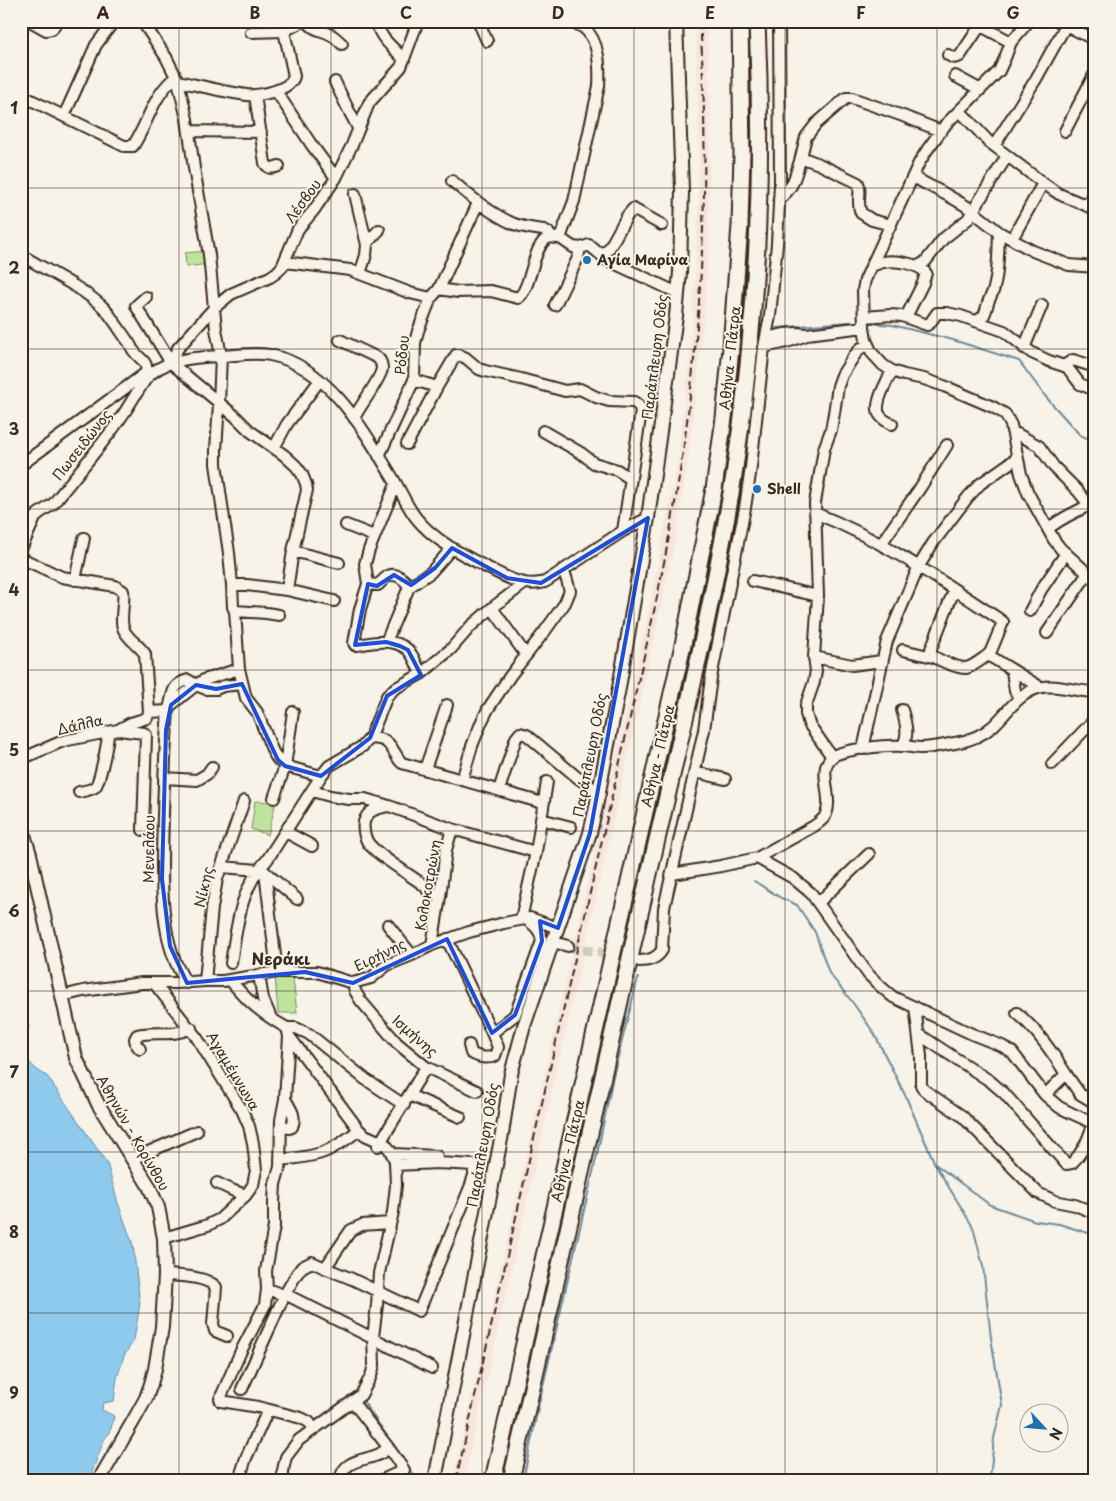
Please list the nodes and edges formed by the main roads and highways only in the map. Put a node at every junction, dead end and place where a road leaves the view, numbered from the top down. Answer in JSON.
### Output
{"nodes":[{"id":1,"x":676,"y":21,"type":"edge"},
{"id":2,"x":740,"y":21,"type":"edge"},
{"id":3,"x":757,"y":21,"type":"edge"},
{"id":4,"x":21,"y":824,"type":"edge"},
{"id":5,"x":98,"y":1480,"type":"edge"},
{"id":6,"x":435,"y":1480,"type":"edge"},
{"id":7,"x":493,"y":1480,"type":"edge"},
{"id":8,"x":511,"y":1480,"type":"edge"}],
"edges":[{"from":1,"to":6,"type":"main road","name":"Παράπλευρη Οδός"},
{"from":2,"to":7,"type":"highway","name":"Αθήνα - Πάτρα"},
{"from":3,"to":8,"type":"highway","name":"Αθήνα - Πάτρα"},
{"from":4,"to":5,"type":"main road","name":"Αθηνών - Κορίνθου"}]}
